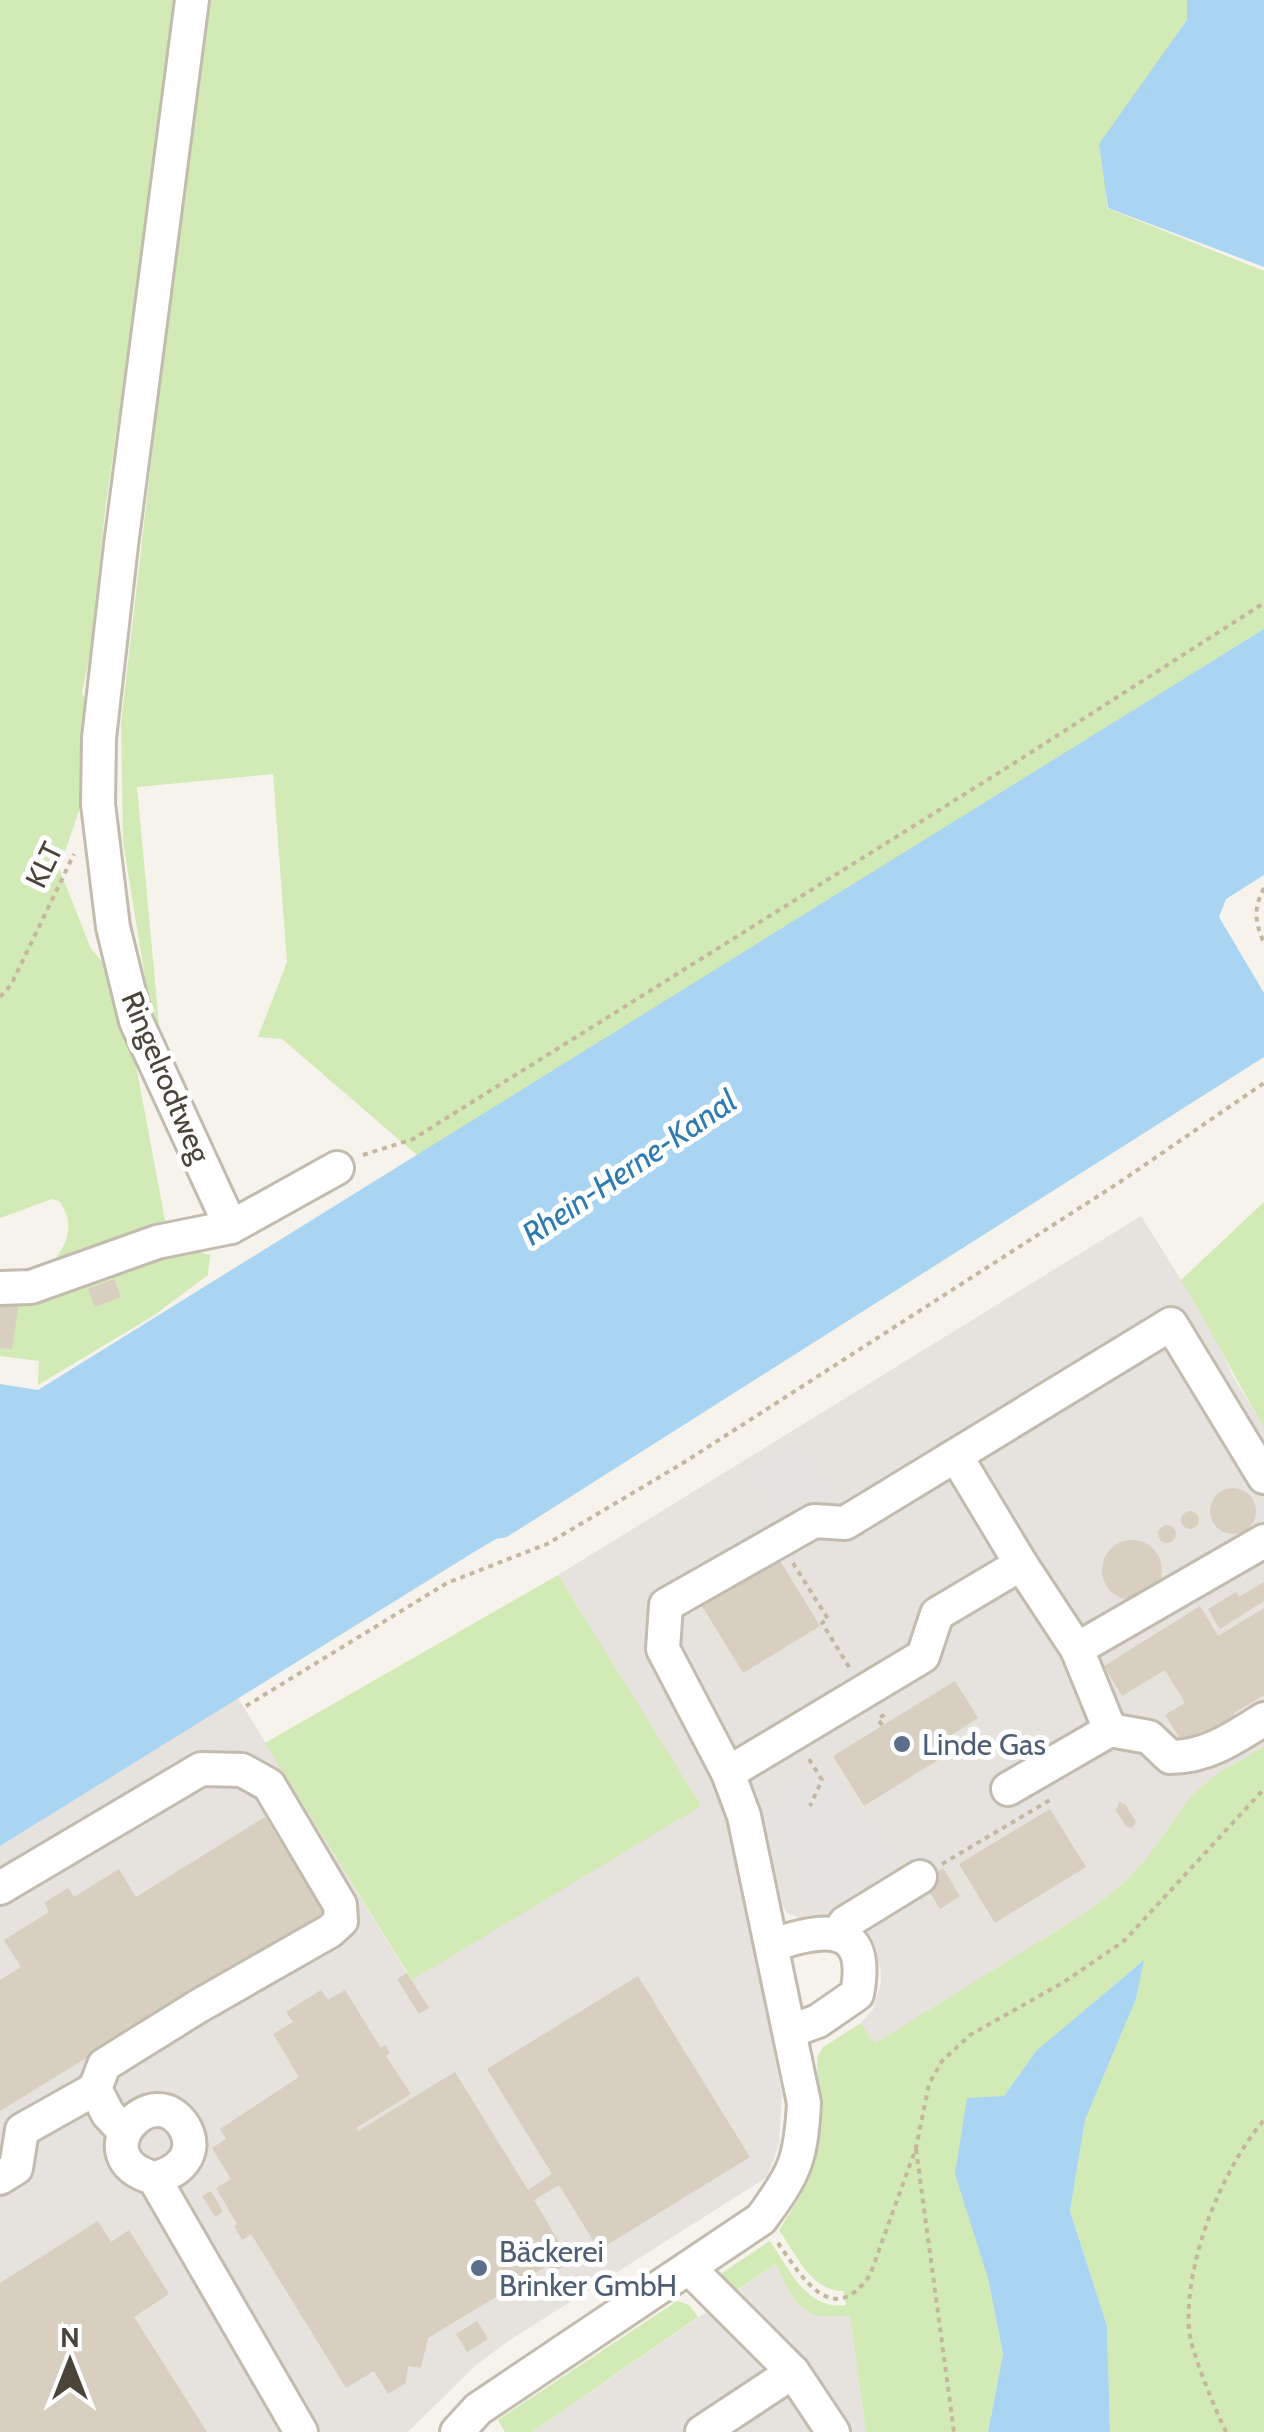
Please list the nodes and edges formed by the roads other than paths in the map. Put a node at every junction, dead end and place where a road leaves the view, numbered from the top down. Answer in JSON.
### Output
{"nodes":[{"id":1,"x":192,"y":0,"type":"edge"},
{"id":2,"x":337,"y":1168,"type":"road end"},
{"id":3,"x":231,"y":1227,"type":"junction"},
{"id":4,"x":0,"y":1288,"type":"edge"},
{"id":5,"x":956,"y":1456,"type":"junction"},
{"id":6,"x":1264,"y":1477,"type":"edge"},
{"id":7,"x":1264,"y":1541,"type":"edge"},
{"id":8,"x":1020,"y":1564,"type":"junction"},
{"id":9,"x":1077,"y":1650,"type":"junction"},
{"id":10,"x":1264,"y":1719,"type":"edge"},
{"id":11,"x":1110,"y":1730,"type":"junction"},
{"id":12,"x":728,"y":1773,"type":"junction"},
{"id":13,"x":1008,"y":1788,"type":"dead end"},
{"id":14,"x":920,"y":1877,"type":"dead end"},
{"id":15,"x":0,"y":1888,"type":"edge"},
{"id":16,"x":838,"y":1934,"type":"junction"},
{"id":17,"x":773,"y":1945,"type":"junction"},
{"id":18,"x":791,"y":2030,"type":"junction"},
{"id":19,"x":94,"y":2089,"type":"junction"},
{"id":20,"x":124,"y":2131,"type":"junction"},
{"id":21,"x":0,"y":2178,"type":"edge"},
{"id":22,"x":154,"y":2178,"type":"junction"},
{"id":23,"x":690,"y":2270,"type":"junction"},
{"id":24,"x":792,"y":2372,"type":"junction"},
{"id":25,"x":300,"y":2432,"type":"edge"},
{"id":26,"x":457,"y":2432,"type":"edge"},
{"id":27,"x":702,"y":2432,"type":"edge"},
{"id":28,"x":833,"y":2432,"type":"edge"}],
"edges":[{"from":1,"to":3,"type":"street","name":"Ringelrodtweg"},
{"from":2,"to":3,"type":"street"},
{"from":3,"to":4,"type":"street"},
{"from":5,"to":6,"type":"street"},
{"from":5,"to":8,"type":"street"},
{"from":5,"to":12,"type":"street"},
{"from":7,"to":9,"type":"street"},
{"from":8,"to":9,"type":"street"},
{"from":8,"to":12,"type":"street"},
{"from":9,"to":11,"type":"street"},
{"from":10,"to":11,"type":"street"},
{"from":11,"to":13,"type":"street"},
{"from":12,"to":17,"type":"street"},
{"from":14,"to":16,"type":"street"},
{"from":15,"to":19,"type":"street"},
{"from":16,"to":17,"type":"street"},
{"from":16,"to":18,"type":"street"},
{"from":17,"to":18,"type":"street"},
{"from":18,"to":23,"type":"street"},
{"from":19,"to":20,"type":"street"},
{"from":19,"to":21,"type":"street"},
{"from":20,"to":22,"type":"street"},
{"from":20,"to":22,"type":"street"},
{"from":22,"to":25,"type":"street"},
{"from":23,"to":24,"type":"street"},
{"from":23,"to":26,"type":"street"},
{"from":24,"to":27,"type":"street"},
{"from":24,"to":28,"type":"street"}]}
